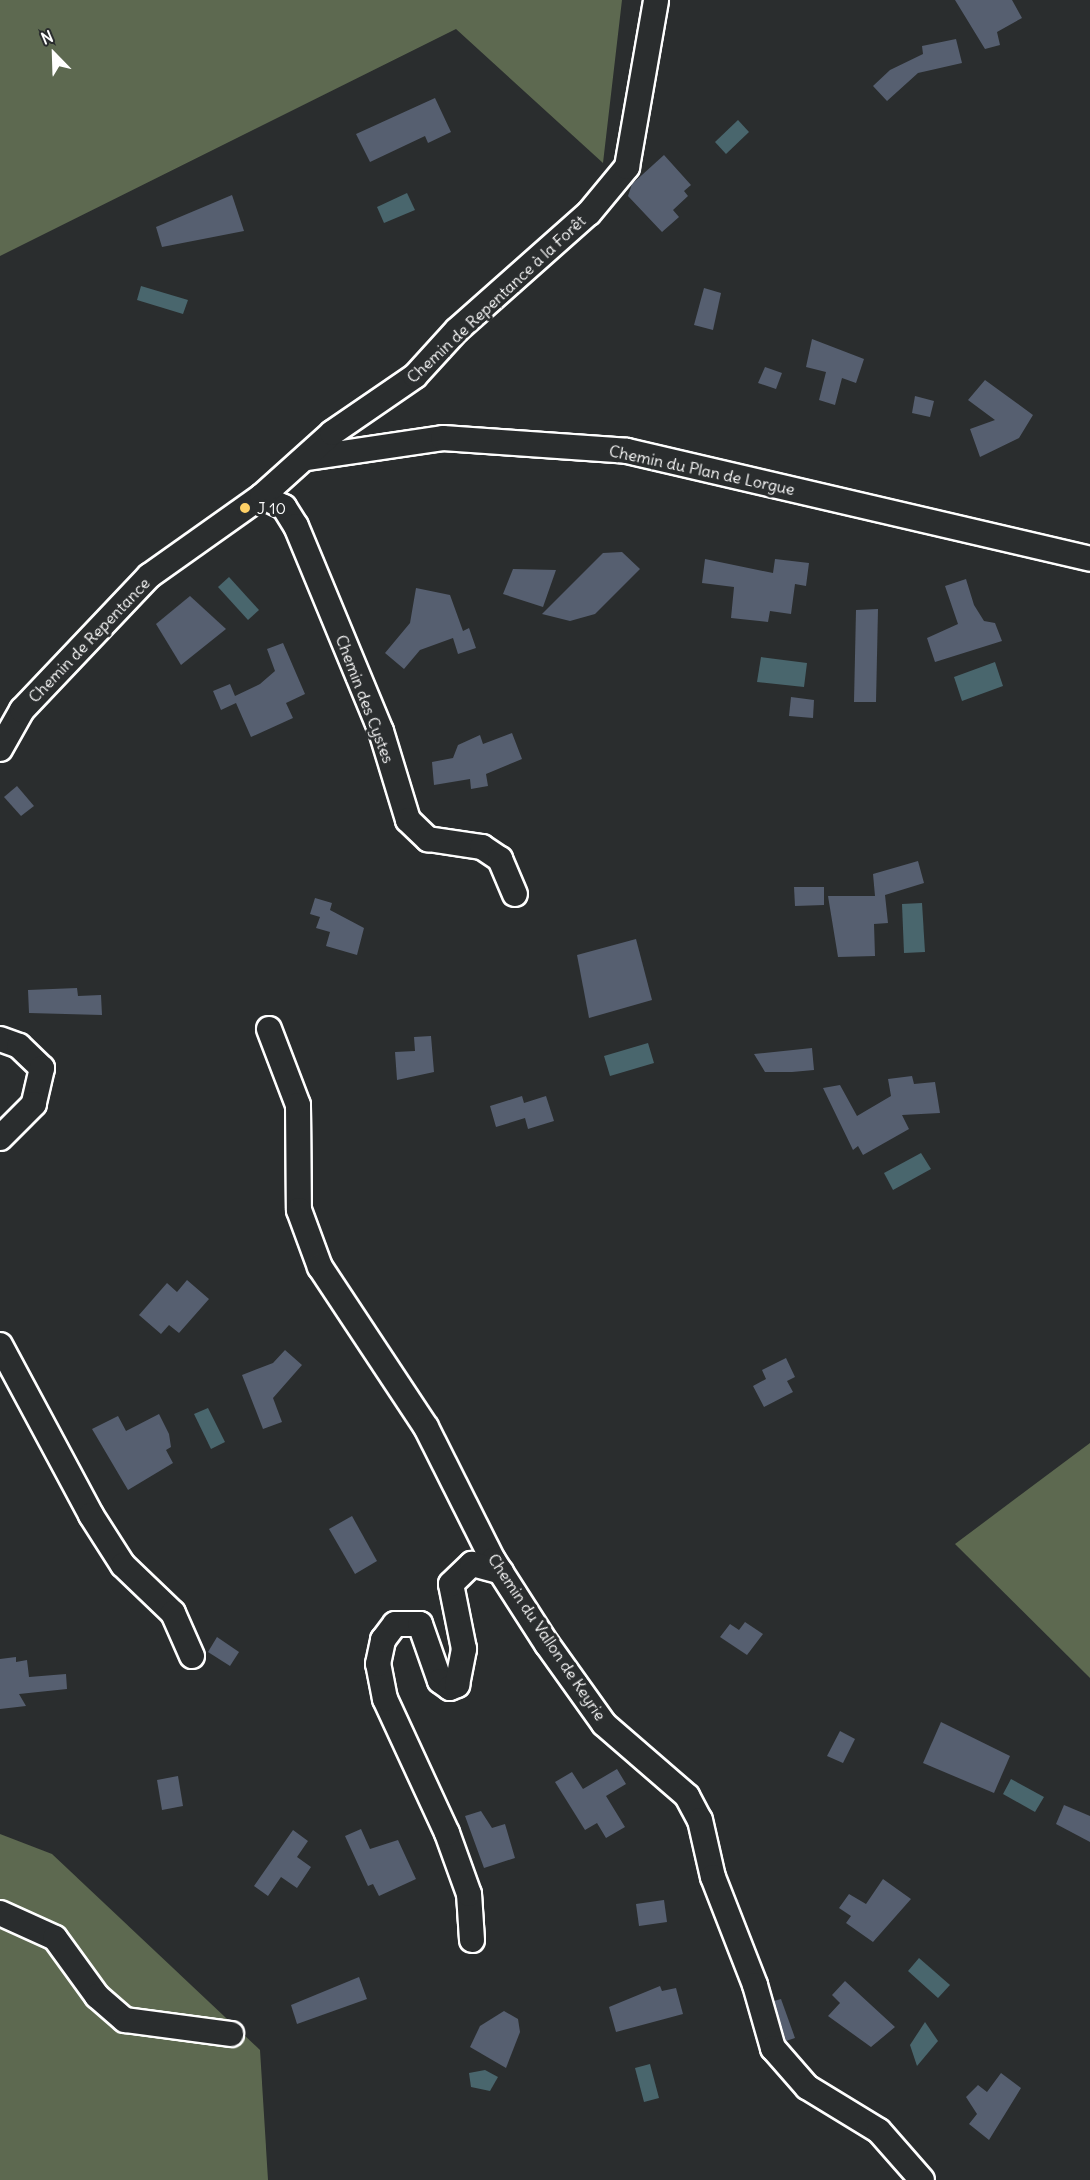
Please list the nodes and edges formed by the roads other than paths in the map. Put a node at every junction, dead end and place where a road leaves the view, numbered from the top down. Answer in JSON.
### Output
{"nodes":[{"id":1,"x":656,"y":0,"type":"edge"},
{"id":2,"x":308,"y":458,"type":"junction"},
{"id":3,"x":262,"y":496,"type":"junction"},
{"id":4,"x":1090,"y":559,"type":"edge"},
{"id":5,"x":0,"y":749,"type":"edge"},
{"id":6,"x":515,"y":894,"type":"dead end"},
{"id":7,"x":268,"y":1029,"type":"dead end"},
{"id":8,"x":0,"y":1039,"type":"edge"},
{"id":9,"x":0,"y":1138,"type":"edge"},
{"id":10,"x":0,"y":1345,"type":"edge"},
{"id":11,"x":501,"y":1572,"type":"junction"},
{"id":12,"x":192,"y":1656,"type":"dead end"},
{"id":13,"x":0,"y":1913,"type":"edge"},
{"id":14,"x":472,"y":1940,"type":"dead end"},
{"id":15,"x":231,"y":2034,"type":"dead end"},
{"id":16,"x":922,"y":2180,"type":"edge"}],
"edges":[{"from":1,"to":2,"type":"street","name":"Chemin de Repentance à la Forêt"},
{"from":2,"to":3,"type":"street","name":"Chemin de Repentance"},
{"from":2,"to":4,"type":"street","name":"Chemin du Plan de Lorgue"},
{"from":3,"to":5,"type":"street","name":"Chemin de Repentance"},
{"from":3,"to":6,"type":"street","name":"Chemin des Cystes"},
{"from":7,"to":11,"type":"street","name":"Chemin du Vallon de Keyrie"},
{"from":8,"to":9,"type":"street"},
{"from":10,"to":12,"type":"street"},
{"from":11,"to":14,"type":"street"},
{"from":11,"to":16,"type":"street","name":"Chemin du Vallon de Keyrie"},
{"from":13,"to":15,"type":"street"}]}
